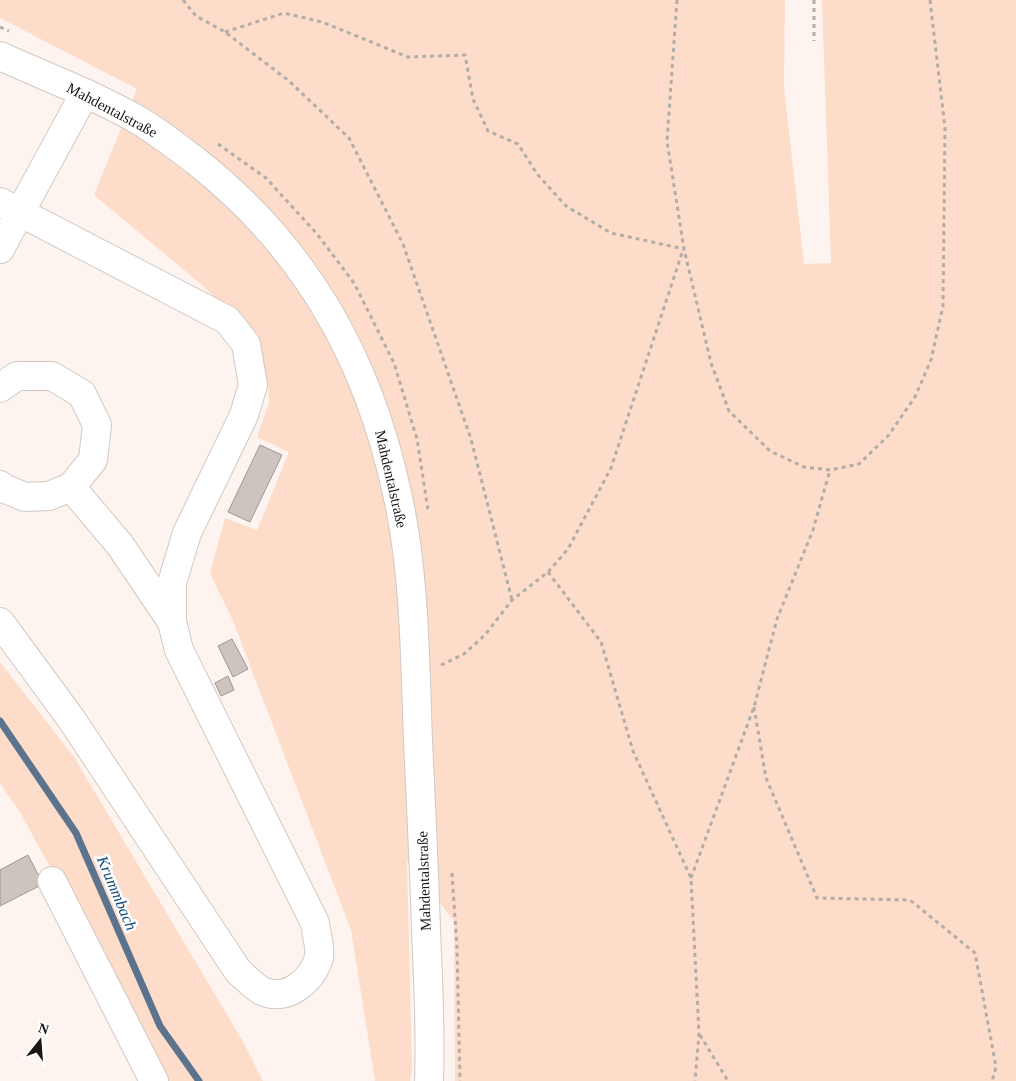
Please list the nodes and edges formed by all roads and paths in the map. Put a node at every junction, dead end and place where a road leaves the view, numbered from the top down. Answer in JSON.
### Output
{"nodes":[{"id":1,"x":183,"y":0,"type":"edge"},
{"id":2,"x":676,"y":0,"type":"edge"},
{"id":3,"x":814,"y":0,"type":"edge"},
{"id":4,"x":930,"y":0,"type":"edge"},
{"id":5,"x":224,"y":32,"type":"junction"},
{"id":6,"x":814,"y":41,"type":"dead end"},
{"id":7,"x":0,"y":56,"type":"edge"},
{"id":8,"x":85,"y":94,"type":"junction"},
{"id":9,"x":9,"y":213,"type":"edge"},
{"id":10,"x":0,"y":249,"type":"edge"},
{"id":11,"x":684,"y":249,"type":"junction"},
{"id":12,"x":0,"y":388,"type":"edge"},
{"id":13,"x":830,"y":470,"type":"junction"},
{"id":14,"x":0,"y":485,"type":"edge"},
{"id":15,"x":71,"y":486,"type":"junction"},
{"id":16,"x":548,"y":572,"type":"junction"},
{"id":17,"x":512,"y":600,"type":"junction"},
{"id":18,"x":0,"y":622,"type":"edge"},
{"id":19,"x":172,"y":622,"type":"junction"},
{"id":20,"x":438,"y":667,"type":"dead end"},
{"id":21,"x":754,"y":707,"type":"junction"},
{"id":22,"x":691,"y":878,"type":"junction"},
{"id":23,"x":52,"y":881,"type":"dead end"},
{"id":24,"x":699,"y":1034,"type":"junction"},
{"id":25,"x":154,"y":1081,"type":"edge"},
{"id":26,"x":429,"y":1081,"type":"edge"},
{"id":27,"x":695,"y":1081,"type":"edge"},
{"id":28,"x":728,"y":1081,"type":"edge"},
{"id":29,"x":992,"y":1081,"type":"edge"}],
"edges":[{"from":1,"to":5,"type":"path"},
{"from":2,"to":11,"type":"path"},
{"from":3,"to":6,"type":"path"},
{"from":4,"to":13,"type":"path"},
{"from":5,"to":11,"type":"path"},
{"from":5,"to":17,"type":"path"},
{"from":7,"to":8,"type":"main road","name":"Mahdentalstraße"},
{"from":8,"to":9,"type":"main road"},
{"from":8,"to":26,"type":"main road","name":"Mahdentalstraße"},
{"from":9,"to":10,"type":"main road"},
{"from":9,"to":19,"type":"main road"},
{"from":11,"to":13,"type":"path"},
{"from":11,"to":16,"type":"path"},
{"from":12,"to":15,"type":"main road"},
{"from":13,"to":21,"type":"path"},
{"from":14,"to":15,"type":"main road"},
{"from":15,"to":19,"type":"main road"},
{"from":16,"to":17,"type":"path"},
{"from":16,"to":22,"type":"path"},
{"from":17,"to":20,"type":"path"},
{"from":18,"to":19,"type":"main road"},
{"from":21,"to":22,"type":"path"},
{"from":21,"to":29,"type":"path"},
{"from":22,"to":24,"type":"path"},
{"from":23,"to":25,"type":"main road"},
{"from":24,"to":27,"type":"path"},
{"from":24,"to":28,"type":"path"}]}
